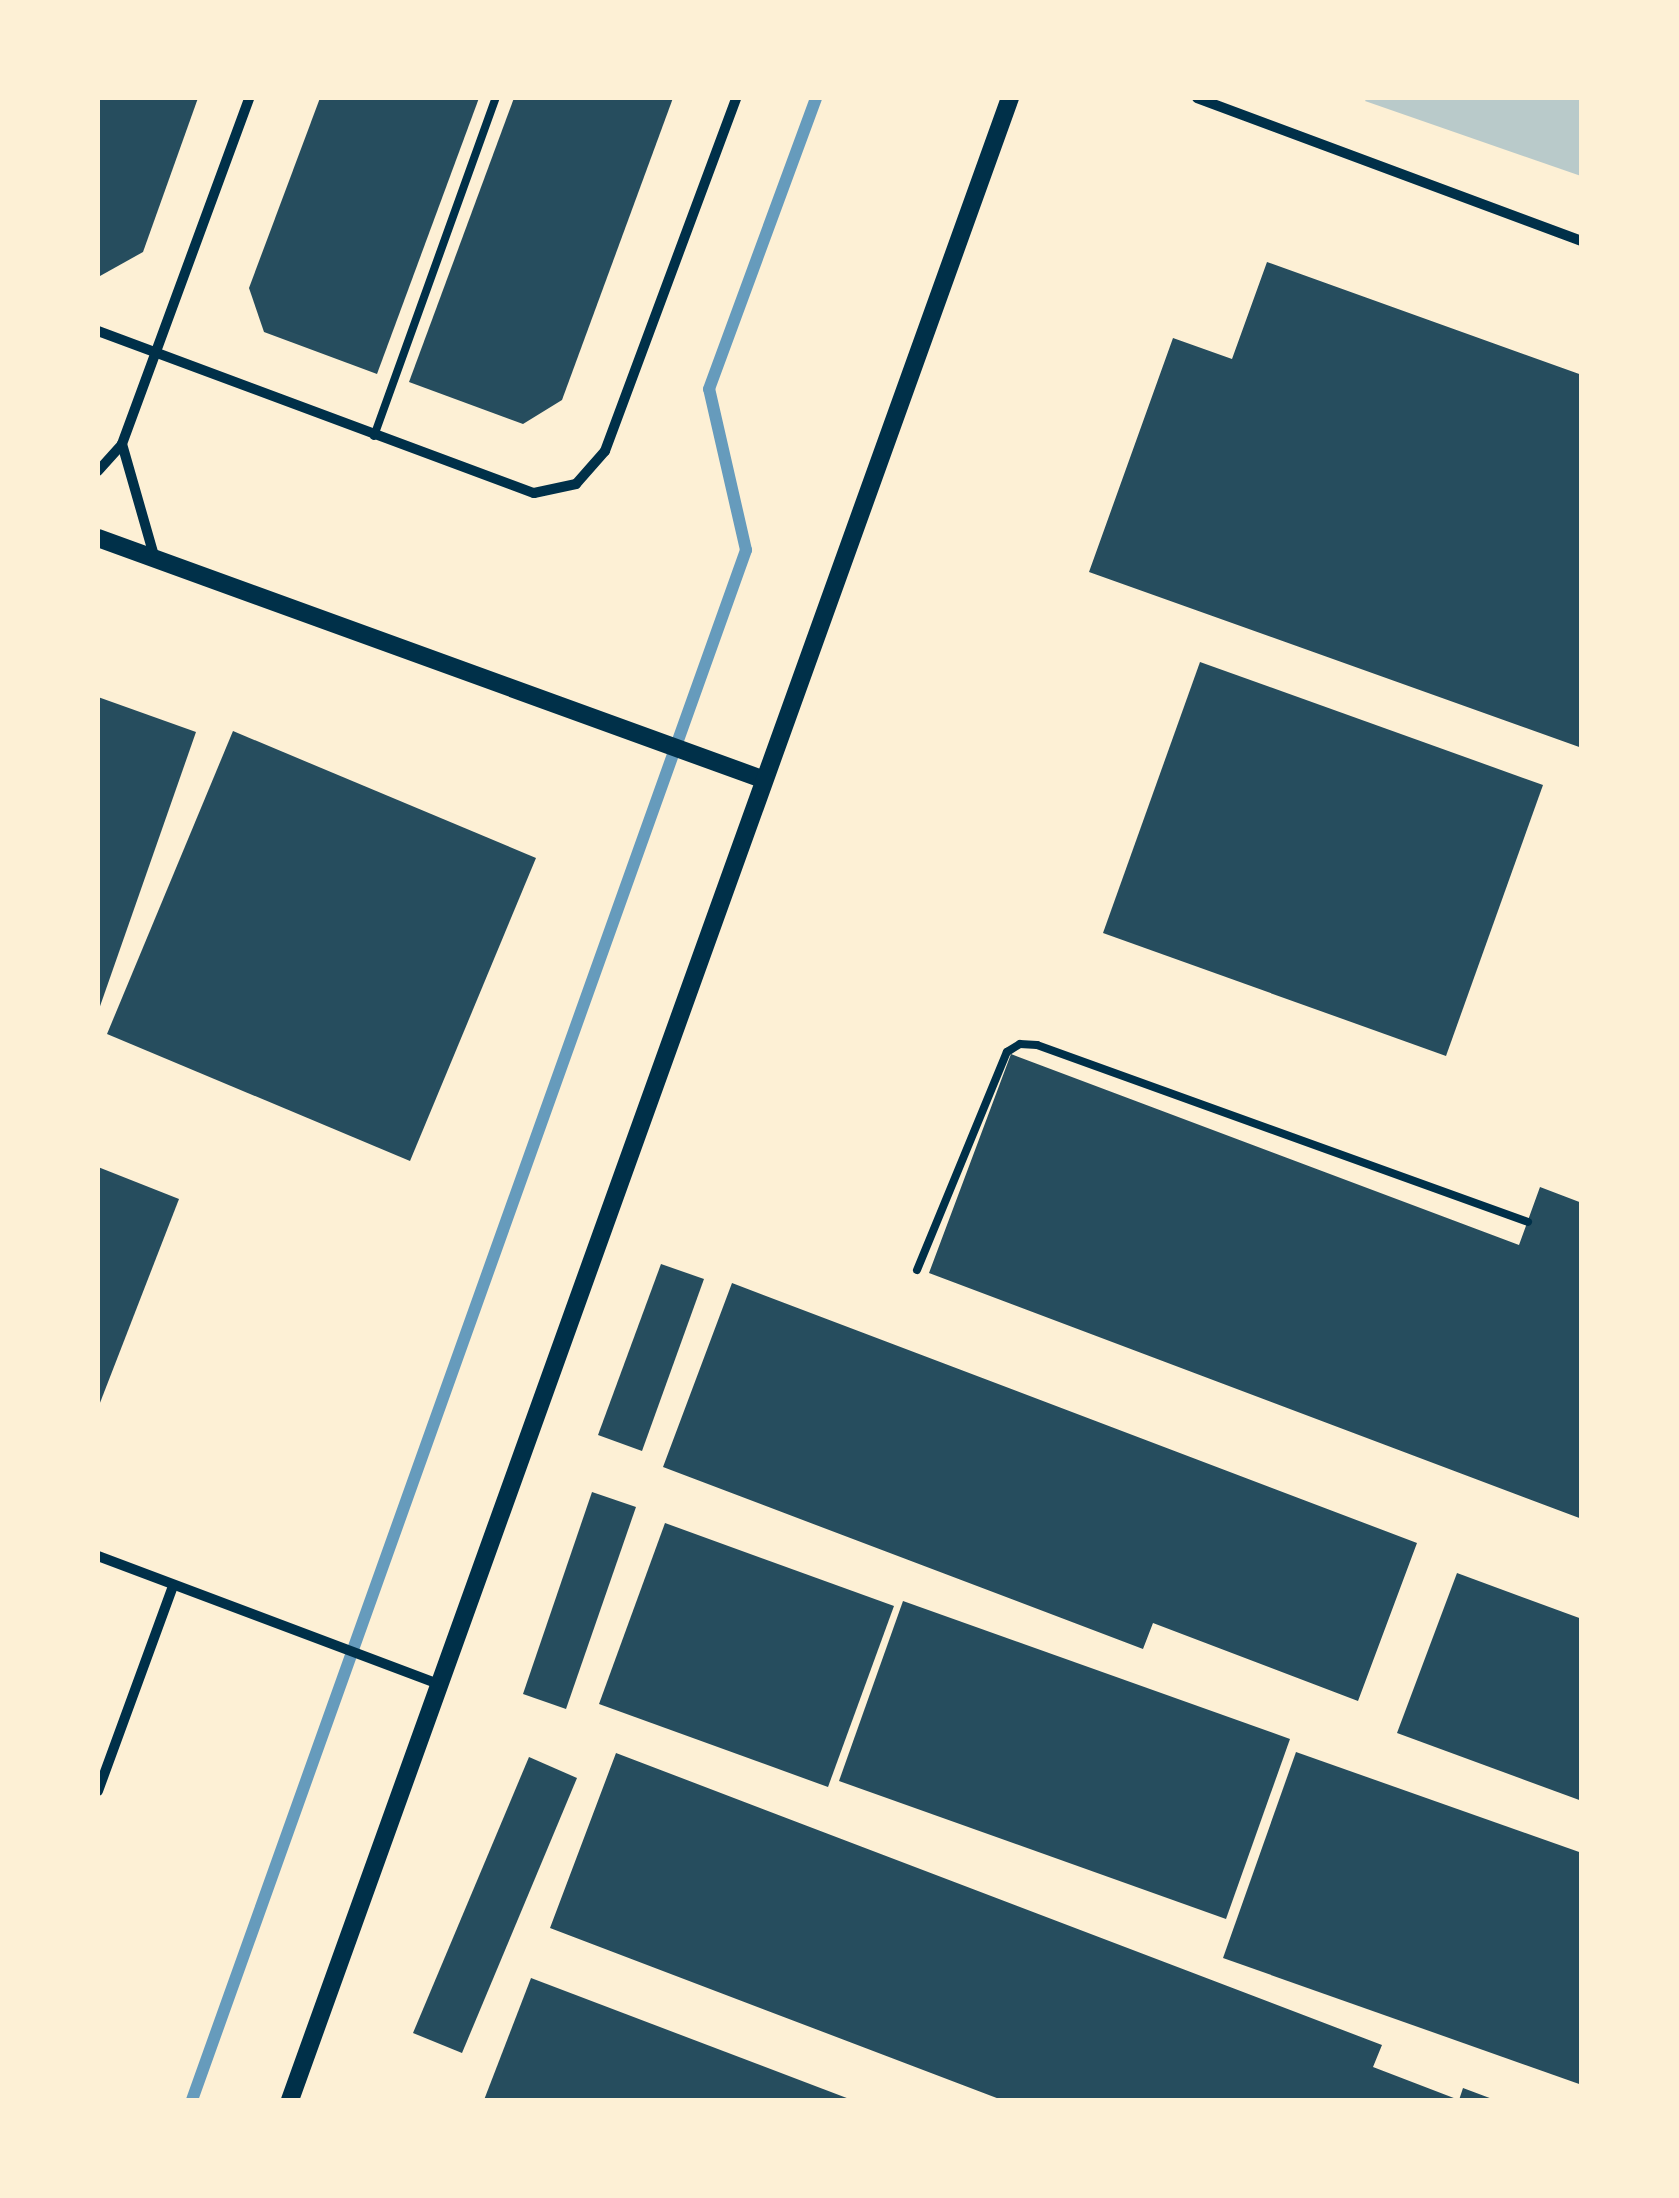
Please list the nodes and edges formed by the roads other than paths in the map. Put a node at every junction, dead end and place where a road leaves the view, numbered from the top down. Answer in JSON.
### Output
{"nodes":[{"id":1,"x":249,"y":98,"type":"edge"},
{"id":2,"x":496,"y":98,"type":"edge"},
{"id":3,"x":736,"y":98,"type":"edge"},
{"id":4,"x":1010,"y":98,"type":"edge"},
{"id":5,"x":1197,"y":98,"type":"edge"},
{"id":6,"x":1582,"y":241,"type":"edge"},
{"id":7,"x":98,"y":330,"type":"edge"},
{"id":8,"x":157,"y":352,"type":"junction"},
{"id":9,"x":374,"y":436,"type":"junction"},
{"id":10,"x":122,"y":444,"type":"junction"},
{"id":11,"x":98,"y":471,"type":"edge"},
{"id":12,"x":98,"y":538,"type":"edge"},
{"id":13,"x":155,"y":560,"type":"junction"},
{"id":14,"x":762,"y":779,"type":"junction"},
{"id":15,"x":1528,"y":1222,"type":"dead end"},
{"id":16,"x":917,"y":1270,"type":"dead end"},
{"id":17,"x":98,"y":1556,"type":"edge"},
{"id":18,"x":173,"y":1586,"type":"junction"},
{"id":19,"x":438,"y":1684,"type":"junction"},
{"id":20,"x":98,"y":1791,"type":"edge"},
{"id":21,"x":290,"y":2100,"type":"edge"}],
"edges":[{"from":1,"to":8,"type":"street"},
{"from":2,"to":9,"type":"lane"},
{"from":3,"to":9,"type":"street"},
{"from":4,"to":14,"type":"street"},
{"from":5,"to":6,"type":"street"},
{"from":7,"to":8,"type":"street"},
{"from":8,"to":9,"type":"street"},
{"from":8,"to":10,"type":"street"},
{"from":10,"to":11,"type":"street"},
{"from":10,"to":13,"type":"street"},
{"from":12,"to":13,"type":"street"},
{"from":13,"to":14,"type":"street"},
{"from":14,"to":19,"type":"street"},
{"from":15,"to":16,"type":"lane"},
{"from":17,"to":18,"type":"street"},
{"from":18,"to":19,"type":"street"},
{"from":18,"to":20,"type":"street"},
{"from":19,"to":21,"type":"street"}]}
